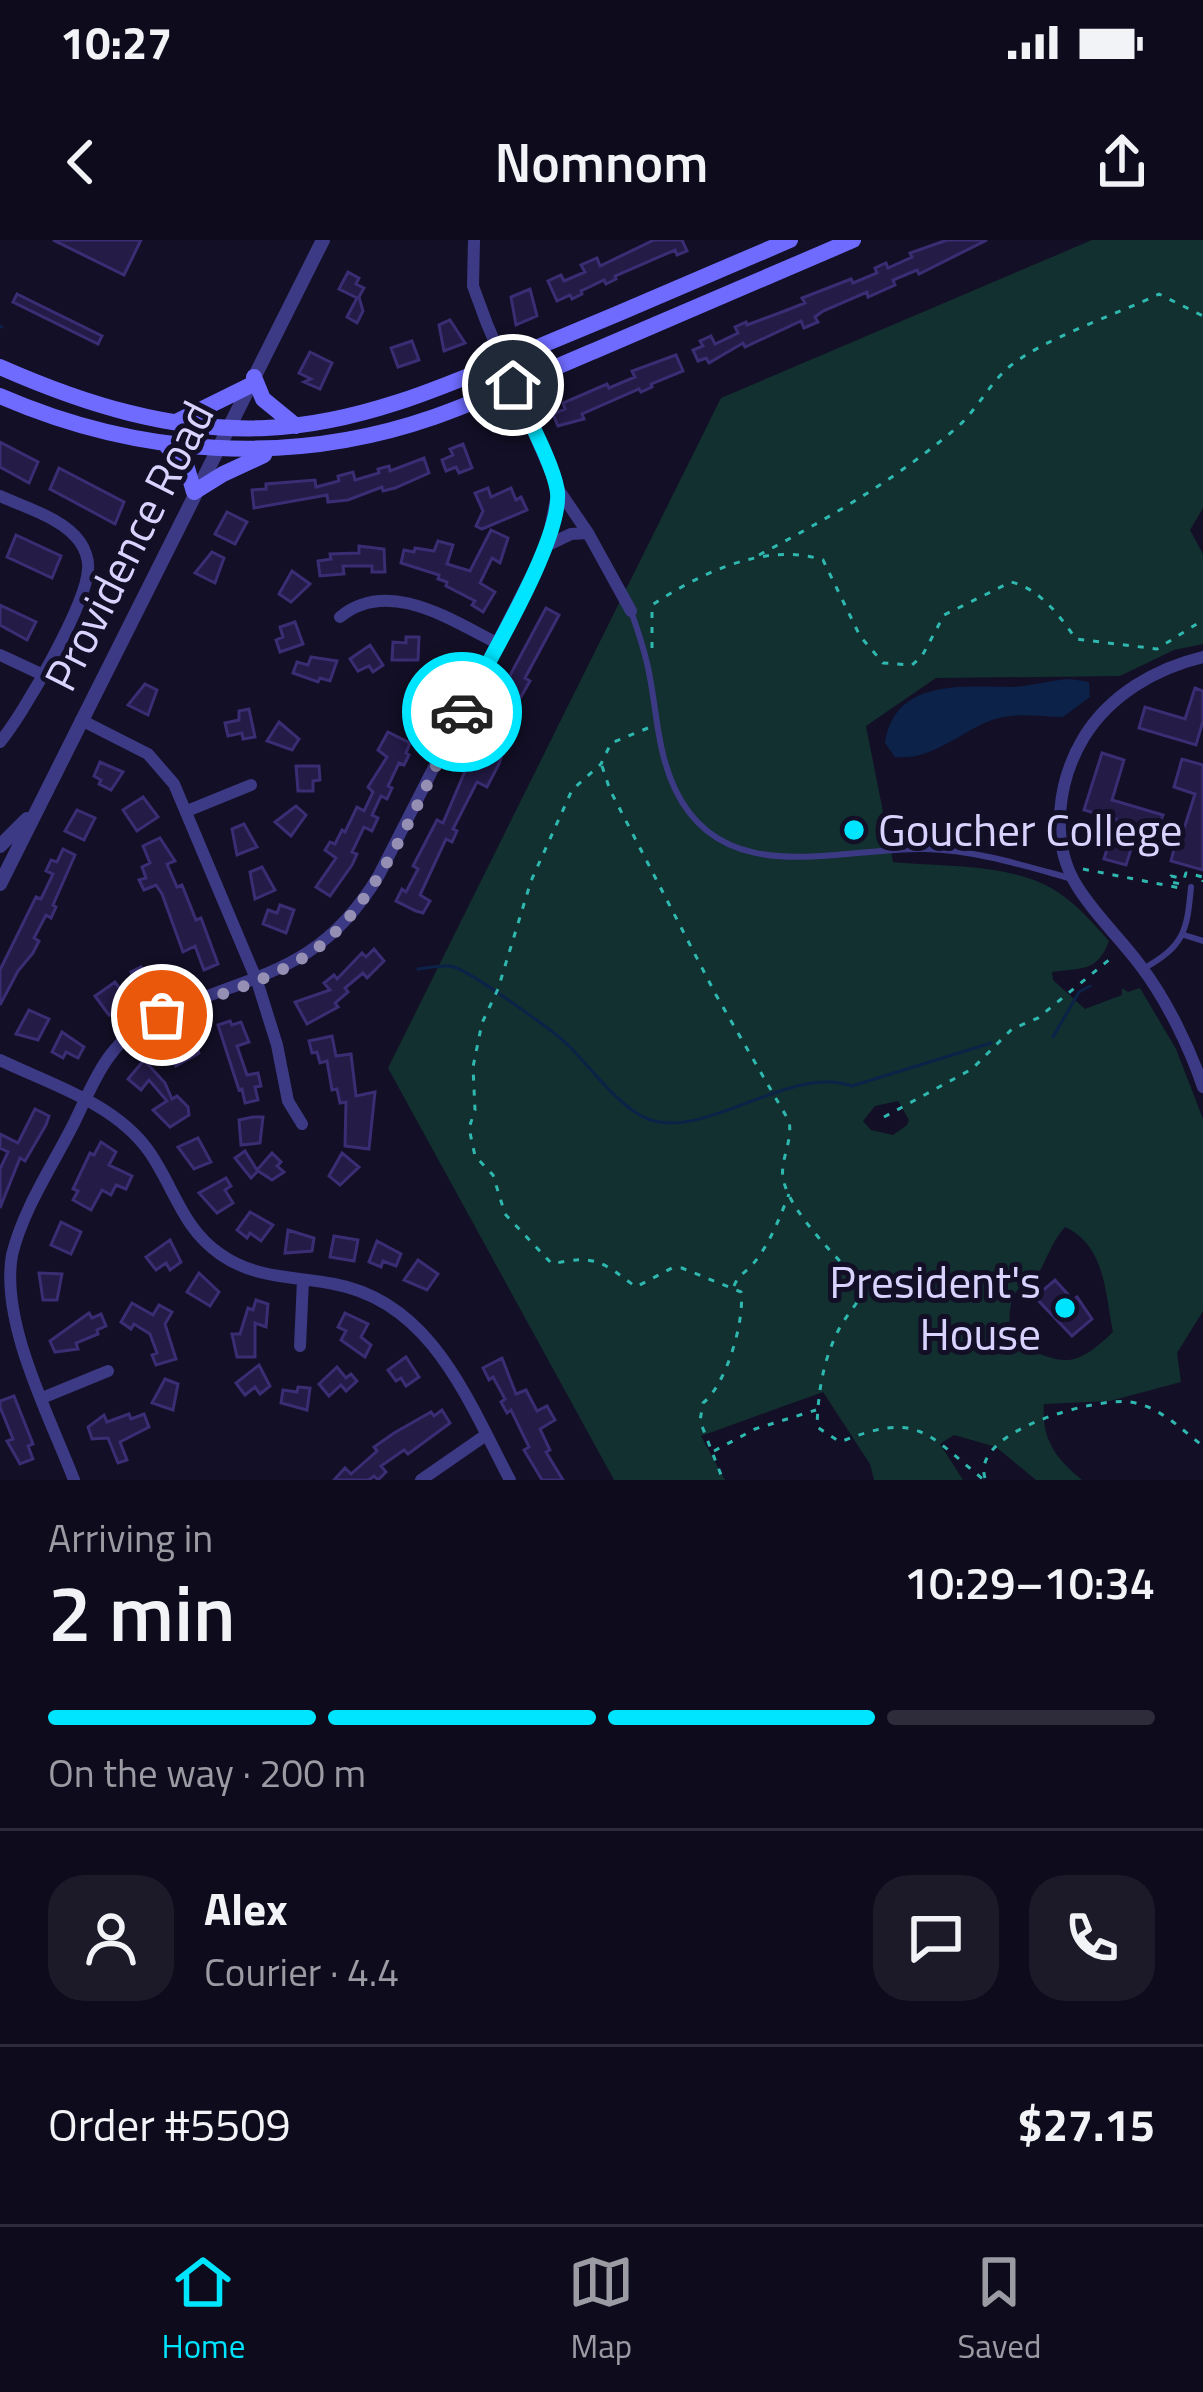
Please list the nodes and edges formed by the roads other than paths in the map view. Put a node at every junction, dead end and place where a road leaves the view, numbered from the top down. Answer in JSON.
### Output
{"nodes":[{"id":1,"x":323,"y":240,"type":"edge"},
{"id":2,"x":474,"y":240,"type":"edge"},
{"id":3,"x":790,"y":240,"type":"edge"},
{"id":4,"x":853,"y":240,"type":"edge"},
{"id":5,"x":503,"y":362,"type":"junction"},
{"id":6,"x":0,"y":367,"type":"edge"},
{"id":7,"x":252,"y":381,"type":"junction"},
{"id":8,"x":513,"y":385,"type":"junction"},
{"id":9,"x":0,"y":396,"type":"edge"},
{"id":10,"x":175,"y":422,"type":"junction"},
{"id":11,"x":296,"y":426,"type":"junction"},
{"id":12,"x":229,"y":427,"type":"junction"},
{"id":13,"x":165,"y":444,"type":"junction"},
{"id":14,"x":287,"y":447,"type":"junction"},
{"id":15,"x":217,"y":450,"type":"junction"},
{"id":16,"x":558,"y":489,"type":"junction"},
{"id":17,"x":194,"y":492,"type":"junction"},
{"id":18,"x":0,"y":496,"type":"edge"},
{"id":19,"x":588,"y":533,"type":"junction"},
{"id":20,"x":547,"y":545,"type":"junction"},
{"id":21,"x":631,"y":610,"type":"joint"},
{"id":22,"x":340,"y":617,"type":"dead end"},
{"id":23,"x":497,"y":643,"type":"junction"},
{"id":24,"x":0,"y":655,"type":"edge"},
{"id":25,"x":1203,"y":657,"type":"edge"},
{"id":26,"x":41,"y":674,"type":"junction"},
{"id":27,"x":81,"y":720,"type":"junction"},
{"id":28,"x":0,"y":742,"type":"edge"},
{"id":29,"x":250,"y":785,"type":"dead end"},
{"id":30,"x":39,"y":806,"type":"junction"},
{"id":31,"x":188,"y":811,"type":"junction"},
{"id":32,"x":0,"y":846,"type":"edge"},
{"id":33,"x":1077,"y":874,"type":"junction"},
{"id":34,"x":0,"y":884,"type":"edge"},
{"id":35,"x":1191,"y":887,"type":"dead end"},
{"id":36,"x":1184,"y":935,"type":"junction"},
{"id":37,"x":1203,"y":941,"type":"edge"},
{"id":38,"x":1143,"y":969,"type":"junction"},
{"id":39,"x":257,"y":980,"type":"junction"},
{"id":40,"x":0,"y":1060,"type":"edge"},
{"id":41,"x":1203,"y":1087,"type":"edge"},
{"id":42,"x":85,"y":1101,"type":"junction"},
{"id":43,"x":302,"y":1124,"type":"dead end"},
{"id":44,"x":303,"y":1280,"type":"junction"},
{"id":45,"x":300,"y":1346,"type":"dead end"},
{"id":46,"x":108,"y":1371,"type":"dead end"},
{"id":47,"x":42,"y":1398,"type":"junction"},
{"id":48,"x":486,"y":1436,"type":"junction"},
{"id":49,"x":74,"y":1480,"type":"edge"},
{"id":50,"x":421,"y":1480,"type":"edge"},
{"id":51,"x":511,"y":1480,"type":"edge"}],
"edges":[{"from":1,"to":7,"type":"street","name":"Providence Road"},
{"from":2,"to":5,"type":"street"},
{"from":3,"to":5,"type":"main road"},
{"from":4,"to":8,"type":"main road"},
{"from":5,"to":8,"type":"street"},
{"from":5,"to":11,"type":"main road"},
{"from":6,"to":10,"type":"main road"},
{"from":7,"to":10,"type":"main road"},
{"from":7,"to":11,"type":"main road"},
{"from":7,"to":12,"type":"street","name":"Providence Road"},
{"from":8,"to":14,"type":"main road"},
{"from":8,"to":16,"type":"street"},
{"from":9,"to":13,"type":"main road"},
{"from":10,"to":12,"type":"main road"},
{"from":11,"to":12,"type":"main road"},
{"from":12,"to":15,"type":"street","name":"Providence Road"},
{"from":13,"to":15,"type":"main road"},
{"from":13,"to":17,"type":"main road"},
{"from":14,"to":15,"type":"main road"},
{"from":14,"to":17,"type":"main road"},
{"from":15,"to":17,"type":"street","name":"Providence Road"},
{"from":16,"to":19,"type":"street"},
{"from":16,"to":20,"type":"street"},
{"from":17,"to":27,"type":"street","name":"Providence Road"},
{"from":18,"to":26,"type":"street"},
{"from":19,"to":20,"type":"street"},
{"from":19,"to":21,"type":"street"},
{"from":20,"to":23,"type":"street"},
{"from":21,"to":33,"type":"lane"},
{"from":22,"to":23,"type":"street"},
{"from":23,"to":39,"type":"street"},
{"from":24,"to":26,"type":"street"},
{"from":25,"to":33,"type":"street"},
{"from":26,"to":28,"type":"street"},
{"from":27,"to":30,"type":"street","name":"Providence Road"},
{"from":27,"to":31,"type":"street"},
{"from":29,"to":31,"type":"street"},
{"from":30,"to":32,"type":"street"},
{"from":30,"to":34,"type":"street","name":"Providence Road"},
{"from":31,"to":39,"type":"street"},
{"from":33,"to":38,"type":"street"},
{"from":35,"to":36,"type":"lane"},
{"from":36,"to":37,"type":"lane"},
{"from":36,"to":38,"type":"lane"},
{"from":38,"to":41,"type":"street"},
{"from":39,"to":42,"type":"street"},
{"from":39,"to":43,"type":"street"},
{"from":40,"to":42,"type":"street"},
{"from":42,"to":44,"type":"street"},
{"from":42,"to":47,"type":"street"},
{"from":44,"to":45,"type":"street"},
{"from":44,"to":48,"type":"street"},
{"from":46,"to":47,"type":"street"},
{"from":47,"to":49,"type":"street"},
{"from":48,"to":50,"type":"street"},
{"from":48,"to":51,"type":"street"}]}
